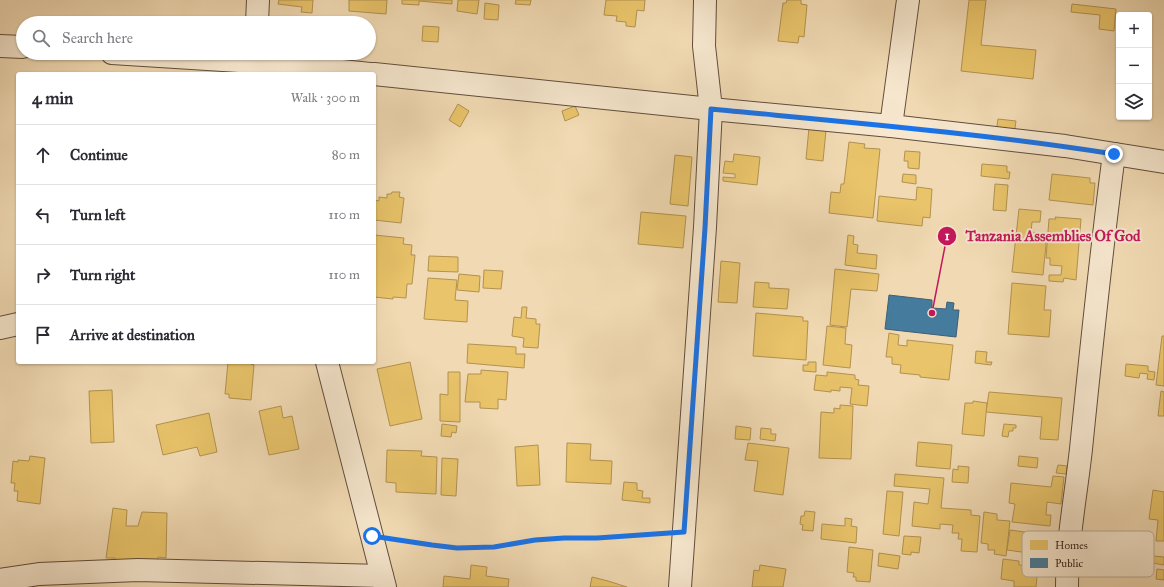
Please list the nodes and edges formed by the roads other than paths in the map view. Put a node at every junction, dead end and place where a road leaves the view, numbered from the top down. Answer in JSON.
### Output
{"nodes":[{"id":1,"x":258,"y":0,"type":"edge"},
{"id":2,"x":705,"y":0,"type":"edge"},
{"id":3,"x":908,"y":0,"type":"edge"},
{"id":4,"x":257,"y":16,"type":"edge"},
{"id":5,"x":0,"y":46,"type":"edge"},
{"id":6,"x":16,"y":47,"type":"edge"},
{"id":7,"x":213,"y":60,"type":"edge"},
{"id":8,"x":256,"y":63,"type":"edge"},
{"id":9,"x":349,"y":72,"type":"edge"},
{"id":10,"x":376,"y":74,"type":"edge"},
{"id":11,"x":711,"y":109,"type":"junction"},
{"id":12,"x":890,"y":126,"type":"junction"},
{"id":13,"x":1114,"y":154,"type":"junction"},
{"id":14,"x":1164,"y":162,"type":"edge"},
{"id":15,"x":16,"y":324,"type":"edge"},
{"id":16,"x":0,"y":328,"type":"edge"},
{"id":17,"x":328,"y":364,"type":"edge"},
{"id":18,"x":1071,"y":531,"type":"edge"},
{"id":19,"x":0,"y":580,"type":"edge"},
{"id":20,"x":384,"y":581,"type":"edge"},
{"id":21,"x":680,"y":587,"type":"edge"}],
"edges":[{"from":1,"to":4,"type":"street"},
{"from":2,"to":11,"type":"street"},
{"from":3,"to":12,"type":"street"},
{"from":5,"to":6,"type":"street"},
{"from":7,"to":8,"type":"street"},
{"from":8,"to":9,"type":"street"},
{"from":10,"to":11,"type":"street"},
{"from":11,"to":12,"type":"street"},
{"from":11,"to":21,"type":"street"},
{"from":12,"to":13,"type":"street"},
{"from":13,"to":14,"type":"street"},
{"from":13,"to":18,"type":"street"},
{"from":15,"to":16,"type":"street"},
{"from":17,"to":20,"type":"street"},
{"from":19,"to":20,"type":"street"}]}
